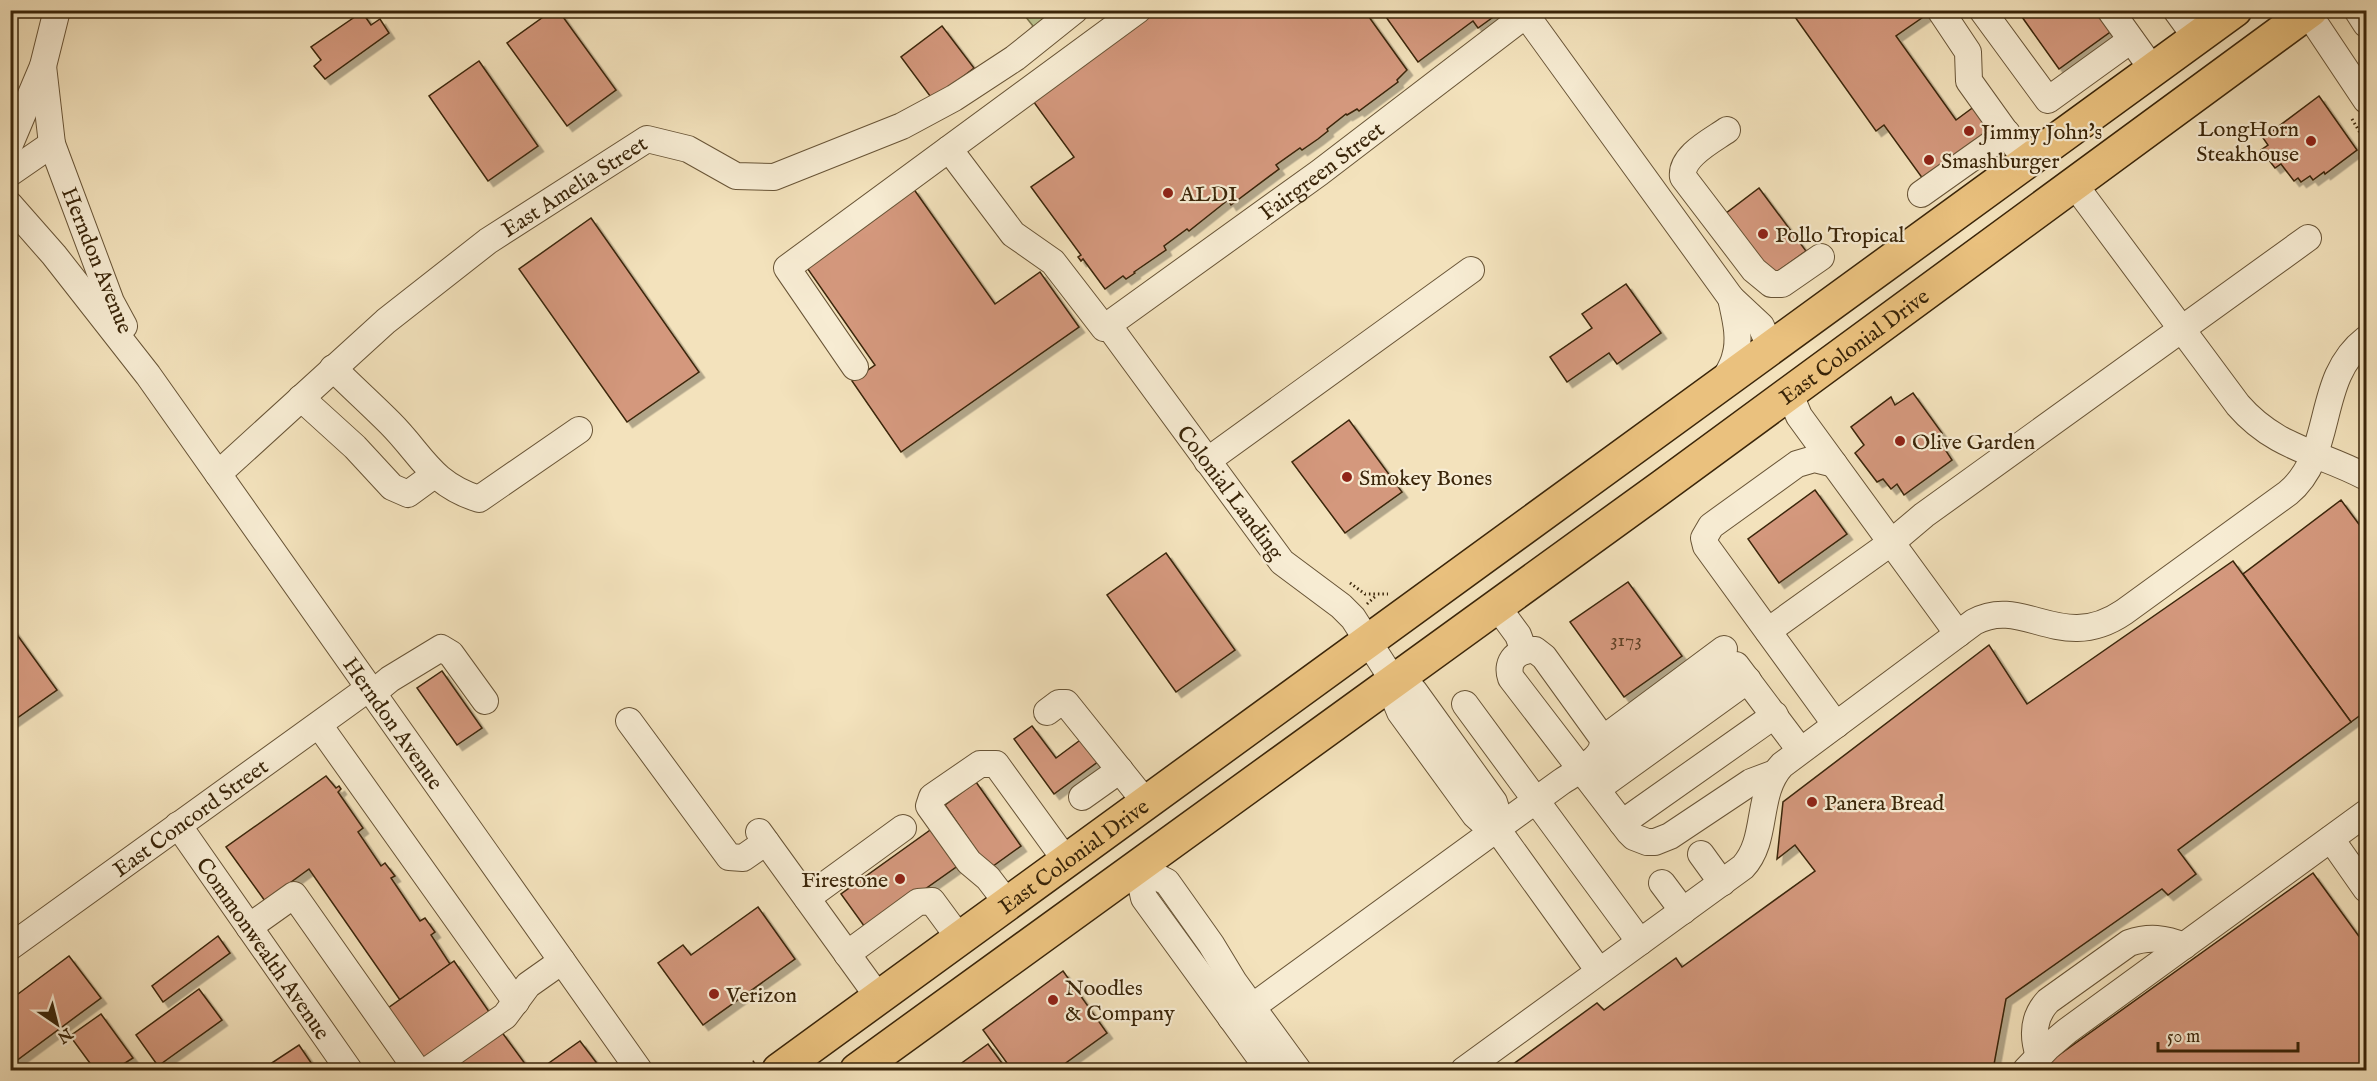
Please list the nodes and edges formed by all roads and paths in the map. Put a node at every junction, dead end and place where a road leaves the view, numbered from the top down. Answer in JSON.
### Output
{"nodes":[{"id":1,"x":57,"y":10,"type":"edge"},
{"id":2,"x":1075,"y":10,"type":"edge"},
{"id":3,"x":1138,"y":10,"type":"edge"},
{"id":4,"x":1940,"y":10,"type":"edge"},
{"id":5,"x":1982,"y":10,"type":"edge"},
{"id":6,"x":2110,"y":10,"type":"edge"},
{"id":7,"x":2176,"y":10,"type":"edge"},
{"id":8,"x":2235,"y":10,"type":"edge"},
{"id":9,"x":2357,"y":10,"type":"edge"},
{"id":10,"x":2310,"y":12,"type":"edge"},
{"id":11,"x":1529,"y":13,"type":"edge"},
{"id":12,"x":2367,"y":24,"type":"edge"},
{"id":13,"x":2196,"y":39,"type":"junction"},
{"id":14,"x":2131,"y":40,"type":"junction"},
{"id":15,"x":43,"y":66,"type":"junction"},
{"id":16,"x":2153,"y":70,"type":"junction"},
{"id":17,"x":2048,"y":100,"type":"junction"},
{"id":18,"x":2367,"y":100,"type":"edge"},
{"id":19,"x":1727,"y":130,"type":"dead end"},
{"id":20,"x":2071,"y":130,"type":"junction"},
{"id":21,"x":2007,"y":133,"type":"junction"},
{"id":22,"x":10,"y":144,"type":"edge"},
{"id":23,"x":52,"y":144,"type":"junction"},
{"id":24,"x":949,"y":149,"type":"junction"},
{"id":25,"x":2017,"y":170,"type":"junction"},
{"id":26,"x":10,"y":173,"type":"edge"},
{"id":27,"x":2074,"y":184,"type":"junction"},
{"id":28,"x":1921,"y":194,"type":"dead end"},
{"id":29,"x":10,"y":205,"type":"edge"},
{"id":30,"x":2308,"y":238,"type":"dead end"},
{"id":31,"x":1821,"y":257,"type":"dead end"},
{"id":32,"x":1471,"y":270,"type":"dead end"},
{"id":33,"x":1731,"y":298,"type":"junction"},
{"id":34,"x":1106,"y":327,"type":"junction"},
{"id":35,"x":2183,"y":330,"type":"junction"},
{"id":36,"x":2367,"y":339,"type":"edge"},
{"id":37,"x":1771,"y":349,"type":"junction"},
{"id":38,"x":855,"y":367,"type":"dead end"},
{"id":39,"x":333,"y":368,"type":"junction"},
{"id":40,"x":148,"y":375,"type":"junction"},
{"id":41,"x":1722,"y":385,"type":"junction"},
{"id":42,"x":1789,"y":392,"type":"junction"},
{"id":43,"x":301,"y":398,"type":"junction"},
{"id":44,"x":579,"y":430,"type":"dead end"},
{"id":45,"x":2315,"y":456,"type":"junction"},
{"id":46,"x":1207,"y":461,"type":"junction"},
{"id":47,"x":1834,"y":464,"type":"junction"},
{"id":48,"x":218,"y":474,"type":"junction"},
{"id":49,"x":434,"y":475,"type":"junction"},
{"id":50,"x":2367,"y":477,"type":"edge"},
{"id":51,"x":1663,"y":486,"type":"junction"},
{"id":52,"x":1892,"y":542,"type":"junction"},
{"id":53,"x":1347,"y":581,"type":"dead end"},
{"id":54,"x":1395,"y":594,"type":"dead end"},
{"id":55,"x":1496,"y":605,"type":"junction"},
{"id":56,"x":1768,"y":631,"type":"junction"},
{"id":57,"x":1958,"y":634,"type":"junction"},
{"id":58,"x":1371,"y":642,"type":"junction"},
{"id":59,"x":1524,"y":651,"type":"junction"},
{"id":60,"x":1736,"y":665,"type":"junction"},
{"id":61,"x":1393,"y":680,"type":"junction"},
{"id":62,"x":371,"y":691,"type":"junction"},
{"id":63,"x":485,"y":701,"type":"dead end"},
{"id":64,"x":1465,"y":704,"type":"dead end"},
{"id":65,"x":1047,"y":712,"type":"dead end"},
{"id":66,"x":1775,"y":715,"type":"junction"},
{"id":67,"x":629,"y":721,"type":"dead end"},
{"id":68,"x":319,"y":725,"type":"junction"},
{"id":69,"x":1836,"y":725,"type":"junction"},
{"id":70,"x":1603,"y":743,"type":"junction"},
{"id":71,"x":1800,"y":750,"type":"junction"},
{"id":72,"x":1120,"y":770,"type":"junction"},
{"id":73,"x":1775,"y":773,"type":"junction"},
{"id":74,"x":1588,"y":779,"type":"junction"},
{"id":75,"x":1082,"y":797,"type":"dead end"},
{"id":76,"x":1536,"y":801,"type":"junction"},
{"id":77,"x":1146,"y":804,"type":"junction"},
{"id":78,"x":2367,"y":813,"type":"edge"},
{"id":79,"x":1622,"y":823,"type":"junction"},
{"id":80,"x":178,"y":825,"type":"junction"},
{"id":81,"x":903,"y":828,"type":"dead end"},
{"id":82,"x":1497,"y":829,"type":"junction"},
{"id":83,"x":2331,"y":839,"type":"junction"},
{"id":84,"x":1701,"y":854,"type":"dead end"},
{"id":85,"x":1067,"y":862,"type":"junction"},
{"id":86,"x":1137,"y":867,"type":"junction"},
{"id":87,"x":1662,"y":882,"type":"dead end"},
{"id":88,"x":1722,"y":883,"type":"junction"},
{"id":89,"x":2367,"y":889,"type":"edge"},
{"id":90,"x":807,"y":898,"type":"junction"},
{"id":91,"x":1008,"y":904,"type":"junction"},
{"id":92,"x":1683,"y":911,"type":"junction"},
{"id":93,"x":249,"y":927,"type":"junction"},
{"id":94,"x":960,"y":939,"type":"junction"},
{"id":95,"x":1640,"y":942,"type":"junction"},
{"id":96,"x":2184,"y":946,"type":"junction"},
{"id":97,"x":10,"y":947,"type":"edge"},
{"id":98,"x":847,"y":954,"type":"junction"},
{"id":99,"x":562,"y":961,"type":"junction"},
{"id":100,"x":1599,"y":971,"type":"junction"},
{"id":101,"x":879,"y":998,"type":"junction"},
{"id":102,"x":516,"y":1002,"type":"junction"},
{"id":103,"x":1241,"y":1012,"type":"junction"},
{"id":104,"x":2032,"y":1063,"type":"edge"},
{"id":105,"x":349,"y":1071,"type":"edge"},
{"id":106,"x":417,"y":1071,"type":"edge"},
{"id":107,"x":428,"y":1071,"type":"edge"},
{"id":108,"x":639,"y":1071,"type":"edge"},
{"id":109,"x":779,"y":1071,"type":"edge"},
{"id":110,"x":857,"y":1071,"type":"edge"},
{"id":111,"x":1269,"y":1071,"type":"edge"},
{"id":112,"x":1298,"y":1071,"type":"edge"},
{"id":113,"x":1464,"y":1071,"type":"edge"}],
"edges":[{"from":1,"to":15,"type":"street"},
{"from":2,"to":39,"type":"street","name":"East Amelia Street"},
{"from":3,"to":24,"type":"street"},
{"from":4,"to":21,"type":"street"},
{"from":5,"to":17,"type":"street"},
{"from":6,"to":14,"type":"street"},
{"from":7,"to":13,"type":"street"},
{"from":8,"to":13,"type":"highway","name":"East Colonial Drive"},
{"from":9,"to":12,"type":"street"},
{"from":10,"to":18,"type":"street"},
{"from":10,"to":27,"type":"highway","name":"East Colonial Drive"},
{"from":11,"to":33,"type":"street"},
{"from":11,"to":34,"type":"street","name":"Fairgreen Street"},
{"from":13,"to":16,"type":"highway","name":"East Colonial Drive"},
{"from":14,"to":16,"type":"street"},
{"from":14,"to":17,"type":"street"},
{"from":15,"to":22,"type":"street"},
{"from":15,"to":23,"type":"street","name":"Herndon Avenue"},
{"from":16,"to":20,"type":"highway","name":"East Colonial Drive"},
{"from":17,"to":20,"type":"street"},
{"from":19,"to":31,"type":"street"},
{"from":20,"to":25,"type":"highway","name":"East Colonial Drive"},
{"from":21,"to":25,"type":"street"},
{"from":21,"to":28,"type":"street"},
{"from":23,"to":26,"type":"street"},
{"from":23,"to":40,"type":"street","name":"Herndon Avenue"},
{"from":24,"to":34,"type":"street","name":"Colonial Landing"},
{"from":24,"to":38,"type":"street"},
{"from":25,"to":37,"type":"highway","name":"East Colonial Drive"},
{"from":25,"to":42,"type":"highway"},
{"from":27,"to":35,"type":"street"},
{"from":27,"to":42,"type":"highway","name":"East Colonial Drive"},
{"from":29,"to":40,"type":"street","name":"Herndon Avenue"},
{"from":30,"to":35,"type":"street"},
{"from":32,"to":46,"type":"street"},
{"from":33,"to":37,"type":"street"},
{"from":33,"to":41,"type":"street"},
{"from":34,"to":46,"type":"street","name":"Colonial Landing"},
{"from":35,"to":45,"type":"street"},
{"from":35,"to":52,"type":"street"},
{"from":36,"to":45,"type":"street"},
{"from":37,"to":41,"type":"highway","name":"East Colonial Drive"},
{"from":37,"to":51,"type":"highway"},
{"from":39,"to":43,"type":"street","name":"East Amelia Street"},
{"from":39,"to":49,"type":"street"},
{"from":40,"to":48,"type":"street","name":"Herndon Avenue"},
{"from":41,"to":58,"type":"highway","name":"East Colonial Drive"},
{"from":42,"to":47,"type":"street"},
{"from":42,"to":51,"type":"highway","name":"East Colonial Drive"},
{"from":43,"to":48,"type":"street","name":"East Amelia Street"},
{"from":43,"to":49,"type":"street"},
{"from":44,"to":49,"type":"street"},
{"from":45,"to":50,"type":"street"},
{"from":45,"to":57,"type":"street"},
{"from":46,"to":58,"type":"street","name":"Colonial Landing"},
{"from":47,"to":52,"type":"street"},
{"from":47,"to":56,"type":"street"},
{"from":48,"to":62,"type":"street","name":"Herndon Avenue"},
{"from":51,"to":55,"type":"highway","name":"East Colonial Drive"},
{"from":52,"to":56,"type":"street"},
{"from":52,"to":57,"type":"street"},
{"from":53,"to":54,"type":"path"},
{"from":55,"to":59,"type":"street"},
{"from":55,"to":61,"type":"highway","name":"East Colonial Drive"},
{"from":56,"to":69,"type":"street"},
{"from":57,"to":69,"type":"street"},
{"from":58,"to":61,"type":"street"},
{"from":58,"to":77,"type":"highway","name":"East Colonial Drive"},
{"from":59,"to":70,"type":"street"},
{"from":59,"to":74,"type":"street"},
{"from":60,"to":66,"type":"street"},
{"from":60,"to":70,"type":"street"},
{"from":60,"to":74,"type":"street"},
{"from":61,"to":82,"type":"street"},
{"from":61,"to":86,"type":"highway","name":"East Colonial Drive"},
{"from":62,"to":63,"type":"street","name":"East Concord Street"},
{"from":62,"to":68,"type":"street","name":"East Concord Street"},
{"from":62,"to":99,"type":"street","name":"Herndon Avenue"},
{"from":64,"to":76,"type":"street"},
{"from":65,"to":72,"type":"street"},
{"from":66,"to":71,"type":"street"},
{"from":66,"to":79,"type":"street"},
{"from":67,"to":90,"type":"street"},
{"from":68,"to":80,"type":"street","name":"East Concord Street"},
{"from":68,"to":102,"type":"street"},
{"from":69,"to":71,"type":"street"},
{"from":70,"to":74,"type":"street"},
{"from":71,"to":73,"type":"street"},
{"from":72,"to":75,"type":"street"},
{"from":72,"to":77,"type":"street"},
{"from":73,"to":79,"type":"street"},
{"from":73,"to":88,"type":"street"},
{"from":74,"to":76,"type":"street"},
{"from":74,"to":79,"type":"street"},
{"from":76,"to":82,"type":"street"},
{"from":76,"to":95,"type":"street"},
{"from":77,"to":85,"type":"highway","name":"East Colonial Drive"},
{"from":78,"to":83,"type":"street"},
{"from":80,"to":93,"type":"street","name":"Commonwealth Avenue"},
{"from":80,"to":97,"type":"street","name":"East Concord Street"},
{"from":81,"to":90,"type":"street"},
{"from":82,"to":100,"type":"street"},
{"from":82,"to":103,"type":"street"},
{"from":83,"to":89,"type":"street"},
{"from":83,"to":96,"type":"street"},
{"from":84,"to":88,"type":"street"},
{"from":85,"to":91,"type":"highway","name":"East Colonial Drive"},
{"from":85,"to":91,"type":"street"},
{"from":86,"to":103,"type":"street"},
{"from":86,"to":110,"type":"highway","name":"East Colonial Drive"},
{"from":87,"to":92,"type":"street"},
{"from":88,"to":92,"type":"street"},
{"from":90,"to":98,"type":"street"},
{"from":91,"to":94,"type":"highway","name":"East Colonial Drive"},
{"from":92,"to":95,"type":"street"},
{"from":93,"to":105,"type":"street","name":"Commonwealth Avenue"},
{"from":93,"to":106,"type":"street"},
{"from":94,"to":98,"type":"street"},
{"from":94,"to":101,"type":"highway","name":"East Colonial Drive"},
{"from":95,"to":100,"type":"street"},
{"from":96,"to":104,"type":"street"},
{"from":96,"to":104,"type":"street"},
{"from":98,"to":101,"type":"street"},
{"from":99,"to":102,"type":"street"},
{"from":99,"to":108,"type":"street","name":"Herndon Avenue"},
{"from":100,"to":113,"type":"street"},
{"from":101,"to":109,"type":"highway","name":"East Colonial Drive"},
{"from":102,"to":107,"type":"street"},
{"from":103,"to":111,"type":"street"},
{"from":103,"to":112,"type":"street"}]}
